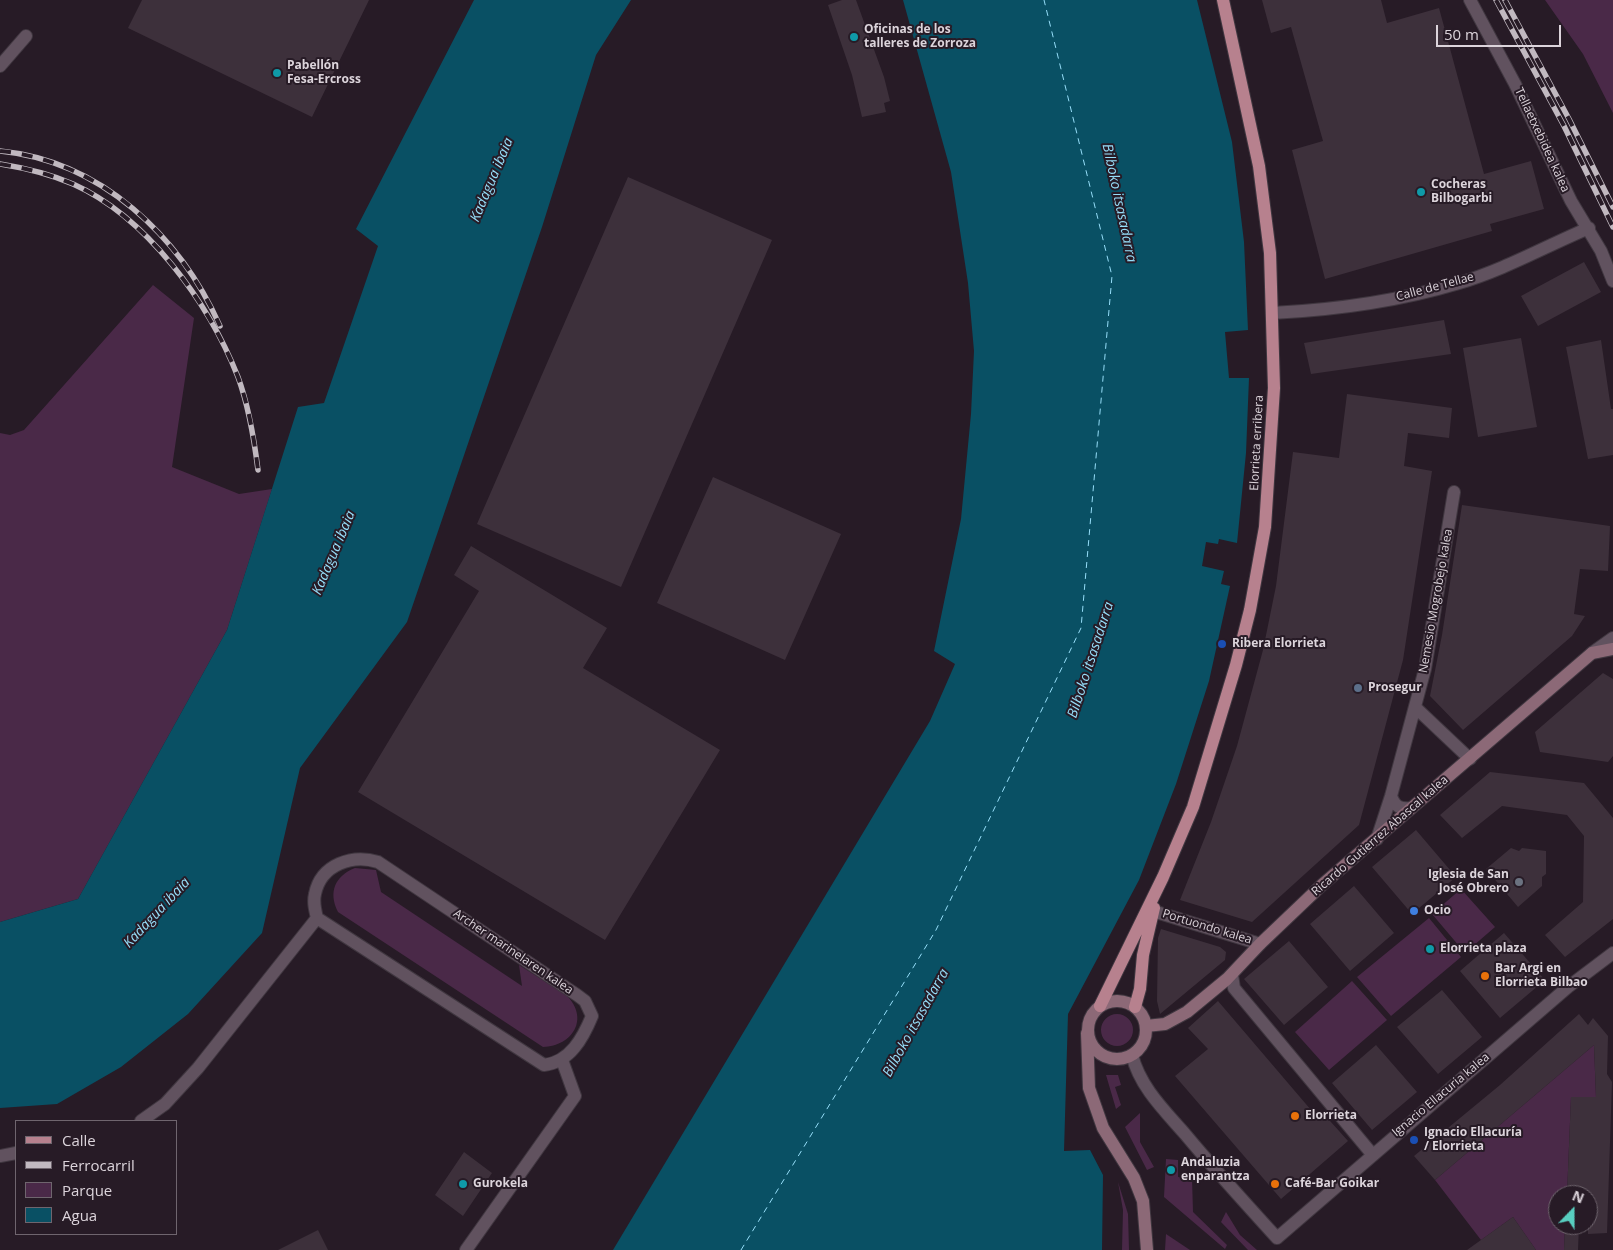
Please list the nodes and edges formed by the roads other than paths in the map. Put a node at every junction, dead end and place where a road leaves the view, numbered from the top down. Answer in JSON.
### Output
{"nodes":[{"id":1,"x":1223,"y":0,"type":"edge"},
{"id":2,"x":1470,"y":0,"type":"edge"},
{"id":3,"x":26,"y":36,"type":"dead end"},
{"id":4,"x":0,"y":66,"type":"edge"},
{"id":5,"x":1589,"y":228,"type":"junction"},
{"id":6,"x":1613,"y":281,"type":"edge"},
{"id":7,"x":1272,"y":313,"type":"junction"},
{"id":8,"x":1454,"y":492,"type":"dead end"},
{"id":9,"x":1613,"y":638,"type":"edge"},
{"id":10,"x":1613,"y":649,"type":"edge"},
{"id":11,"x":1592,"y":653,"type":"junction"},
{"id":12,"x":1415,"y":707,"type":"junction"},
{"id":13,"x":1470,"y":759,"type":"junction"},
{"id":14,"x":1391,"y":796,"type":"junction"},
{"id":15,"x":1411,"y":808,"type":"junction"},
{"id":16,"x":1377,"y":839,"type":"junction"},
{"id":17,"x":1163,"y":877,"type":"junction"},
{"id":18,"x":1153,"y":910,"type":"junction"},
{"id":19,"x":317,"y":918,"type":"junction"},
{"id":20,"x":1260,"y":944,"type":"junction"},
{"id":21,"x":1613,"y":953,"type":"edge"},
{"id":22,"x":1594,"y":968,"type":"junction"},
{"id":23,"x":1613,"y":969,"type":"edge"},
{"id":24,"x":1232,"y":975,"type":"junction"},
{"id":25,"x":1100,"y":1006,"type":"junction"},
{"id":26,"x":1135,"y":1007,"type":"junction"},
{"id":27,"x":1146,"y":1026,"type":"junction"},
{"id":28,"x":1087,"y":1033,"type":"junction"},
{"id":29,"x":1132,"y":1055,"type":"junction"},
{"id":30,"x":562,"y":1060,"type":"junction"},
{"id":31,"x":142,"y":1120,"type":"edge"},
{"id":32,"x":15,"y":1153,"type":"edge"},
{"id":33,"x":1372,"y":1154,"type":"junction"},
{"id":34,"x":0,"y":1156,"type":"edge"},
{"id":35,"x":1278,"y":1244,"type":"edge"},
{"id":36,"x":466,"y":1250,"type":"edge"},
{"id":37,"x":1147,"y":1250,"type":"edge"}],
"edges":[{"from":1,"to":7,"type":"main road","name":"Elorrieta erribera"},
{"from":2,"to":5,"type":"street","name":"Tellaetxebidea kalea"},
{"from":3,"to":4,"type":"street"},
{"from":5,"to":6,"type":"street","name":"Tellaetxebidea kalea"},
{"from":5,"to":7,"type":"street","name":"Calle de Tellae"},
{"from":7,"to":17,"type":"main road","name":"Elorrieta erribera"},
{"from":8,"to":12,"type":"street","name":"Nemesio Mogrobejo kalea"},
{"from":9,"to":11,"type":"street","name":"Ricardo Gutierrez Abascal kalea"},
{"from":10,"to":11,"type":"main road"},
{"from":11,"to":13,"type":"main road","name":"Ricardo Gutierrez Abascal kalea"},
{"from":12,"to":13,"type":"street"},
{"from":12,"to":14,"type":"street","name":"Nemesio Mogrobejo kalea"},
{"from":13,"to":15,"type":"main road","name":"Ricardo Gutierrez Abascal kalea"},
{"from":14,"to":15,"type":"street"},
{"from":14,"to":16,"type":"street","name":"Nemesio Mogrobejo kalea"},
{"from":15,"to":16,"type":"main road","name":"Ricardo Gutierrez Abascal kalea"},
{"from":16,"to":20,"type":"main road","name":"Ricardo Gutierrez Abascal kalea"},
{"from":17,"to":18,"type":"main road"},
{"from":17,"to":25,"type":"main road"},
{"from":18,"to":20,"type":"street","name":"Portuondo kalea"},
{"from":18,"to":26,"type":"main road"},
{"from":19,"to":30,"type":"street"},
{"from":19,"to":30,"type":"street","name":"Archer marinelaren kalea"},
{"from":19,"to":31,"type":"street"},
{"from":20,"to":24,"type":"main road","name":"Ricardo Gutierrez Abascal kalea"},
{"from":21,"to":22,"type":"street","name":"Ignacio Ellacuria kalea"},
{"from":22,"to":23,"type":"street"},
{"from":22,"to":33,"type":"street","name":"Ignacio Ellacuria kalea"},
{"from":24,"to":27,"type":"main road","name":"Ricardo Gutierrez Abascal kalea"},
{"from":24,"to":33,"type":"street"},
{"from":25,"to":26,"type":"main road"},
{"from":25,"to":28,"type":"main road"},
{"from":26,"to":27,"type":"main road"},
{"from":27,"to":29,"type":"main road"},
{"from":28,"to":29,"type":"main road"},
{"from":28,"to":37,"type":"main road"},
{"from":29,"to":35,"type":"street"},
{"from":30,"to":36,"type":"street"},
{"from":32,"to":34,"type":"street"},
{"from":33,"to":35,"type":"street","name":"Ignacio Ellacuria kalea"}]}
